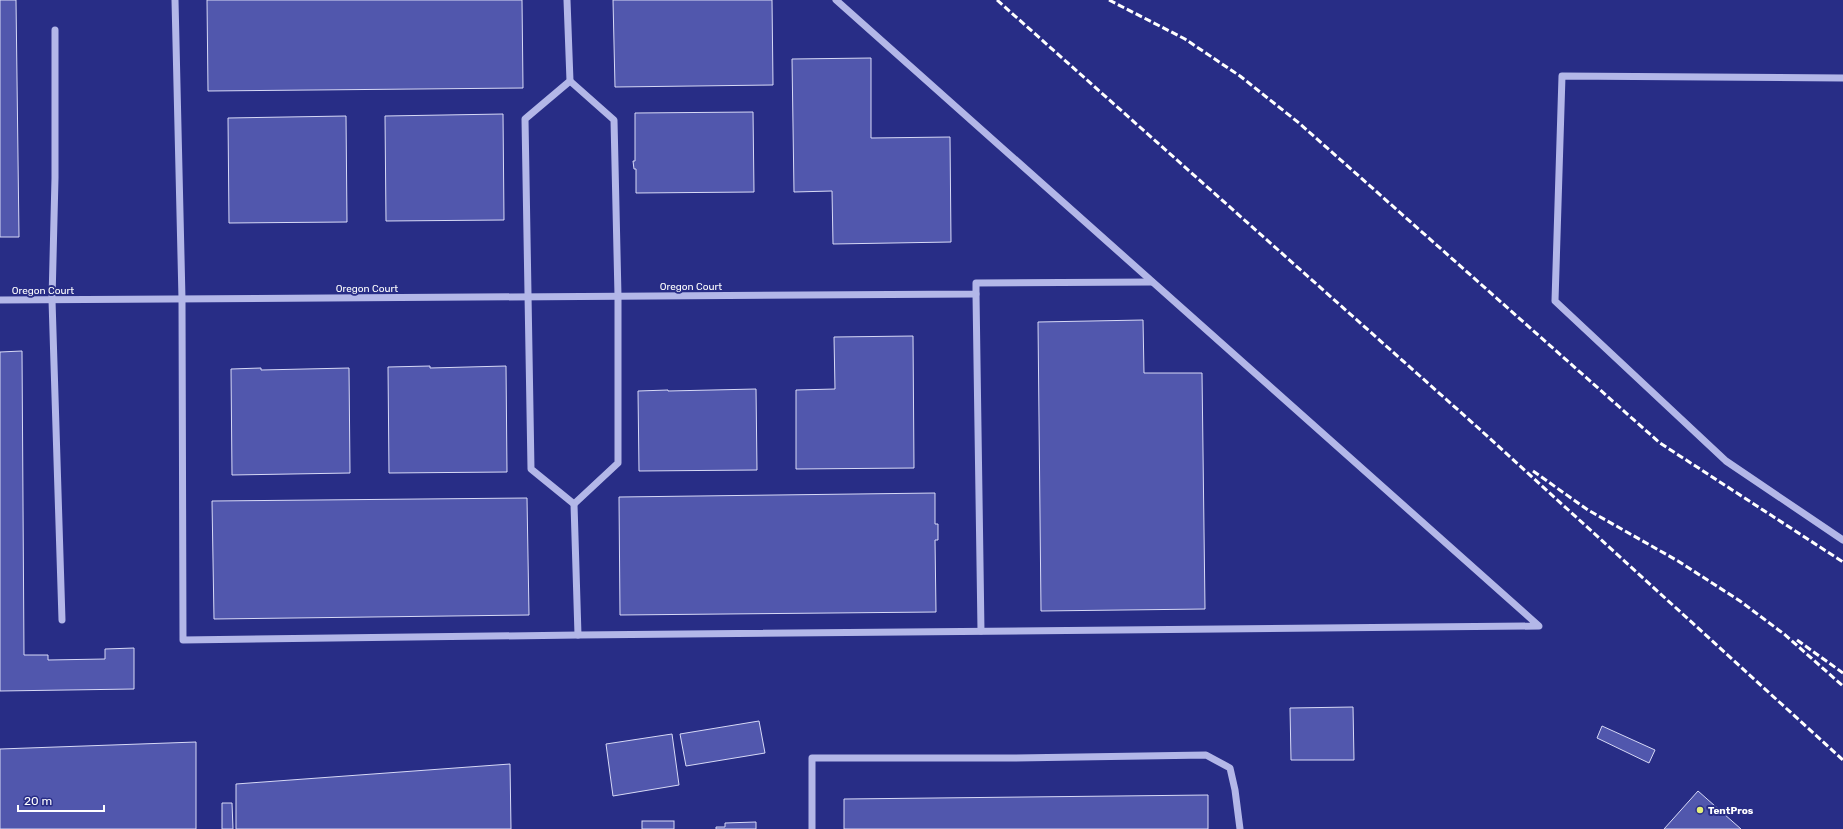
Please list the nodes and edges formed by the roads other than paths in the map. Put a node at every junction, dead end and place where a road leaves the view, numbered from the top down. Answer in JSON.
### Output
{"nodes":[{"id":1,"x":175,"y":0,"type":"edge"},
{"id":2,"x":567,"y":0,"type":"edge"},
{"id":3,"x":836,"y":0,"type":"edge"},
{"id":4,"x":55,"y":30,"type":"dead end"},
{"id":5,"x":1843,"y":78,"type":"edge"},
{"id":6,"x":570,"y":81,"type":"junction"},
{"id":7,"x":1152,"y":282,"type":"junction"},
{"id":8,"x":976,"y":294,"type":"junction"},
{"id":9,"x":618,"y":296,"type":"junction"},
{"id":10,"x":527,"y":297,"type":"junction"},
{"id":11,"x":182,"y":299,"type":"junction"},
{"id":12,"x":0,"y":300,"type":"edge"},
{"id":13,"x":52,"y":300,"type":"junction"},
{"id":14,"x":574,"y":504,"type":"junction"},
{"id":15,"x":1843,"y":540,"type":"edge"},
{"id":16,"x":62,"y":620,"type":"dead end"},
{"id":17,"x":981,"y":631,"type":"junction"},
{"id":18,"x":578,"y":635,"type":"junction"},
{"id":19,"x":812,"y":829,"type":"edge"},
{"id":20,"x":1240,"y":829,"type":"edge"}],
"edges":[{"from":1,"to":11,"type":"street"},
{"from":2,"to":6,"type":"street"},
{"from":3,"to":7,"type":"street"},
{"from":4,"to":13,"type":"street"},
{"from":5,"to":15,"type":"street"},
{"from":6,"to":9,"type":"street"},
{"from":6,"to":10,"type":"street"},
{"from":7,"to":8,"type":"street"},
{"from":7,"to":17,"type":"street"},
{"from":8,"to":9,"type":"street","name":"Oregon Court"},
{"from":8,"to":17,"type":"street"},
{"from":9,"to":10,"type":"street","name":"Oregon Court"},
{"from":9,"to":14,"type":"street"},
{"from":10,"to":11,"type":"street","name":"Oregon Court"},
{"from":10,"to":14,"type":"street"},
{"from":11,"to":13,"type":"street","name":"Oregon Court"},
{"from":11,"to":18,"type":"street"},
{"from":12,"to":13,"type":"street","name":"Oregon Court"},
{"from":13,"to":16,"type":"street"},
{"from":14,"to":18,"type":"street"},
{"from":17,"to":18,"type":"street"},
{"from":19,"to":20,"type":"street"}]}
